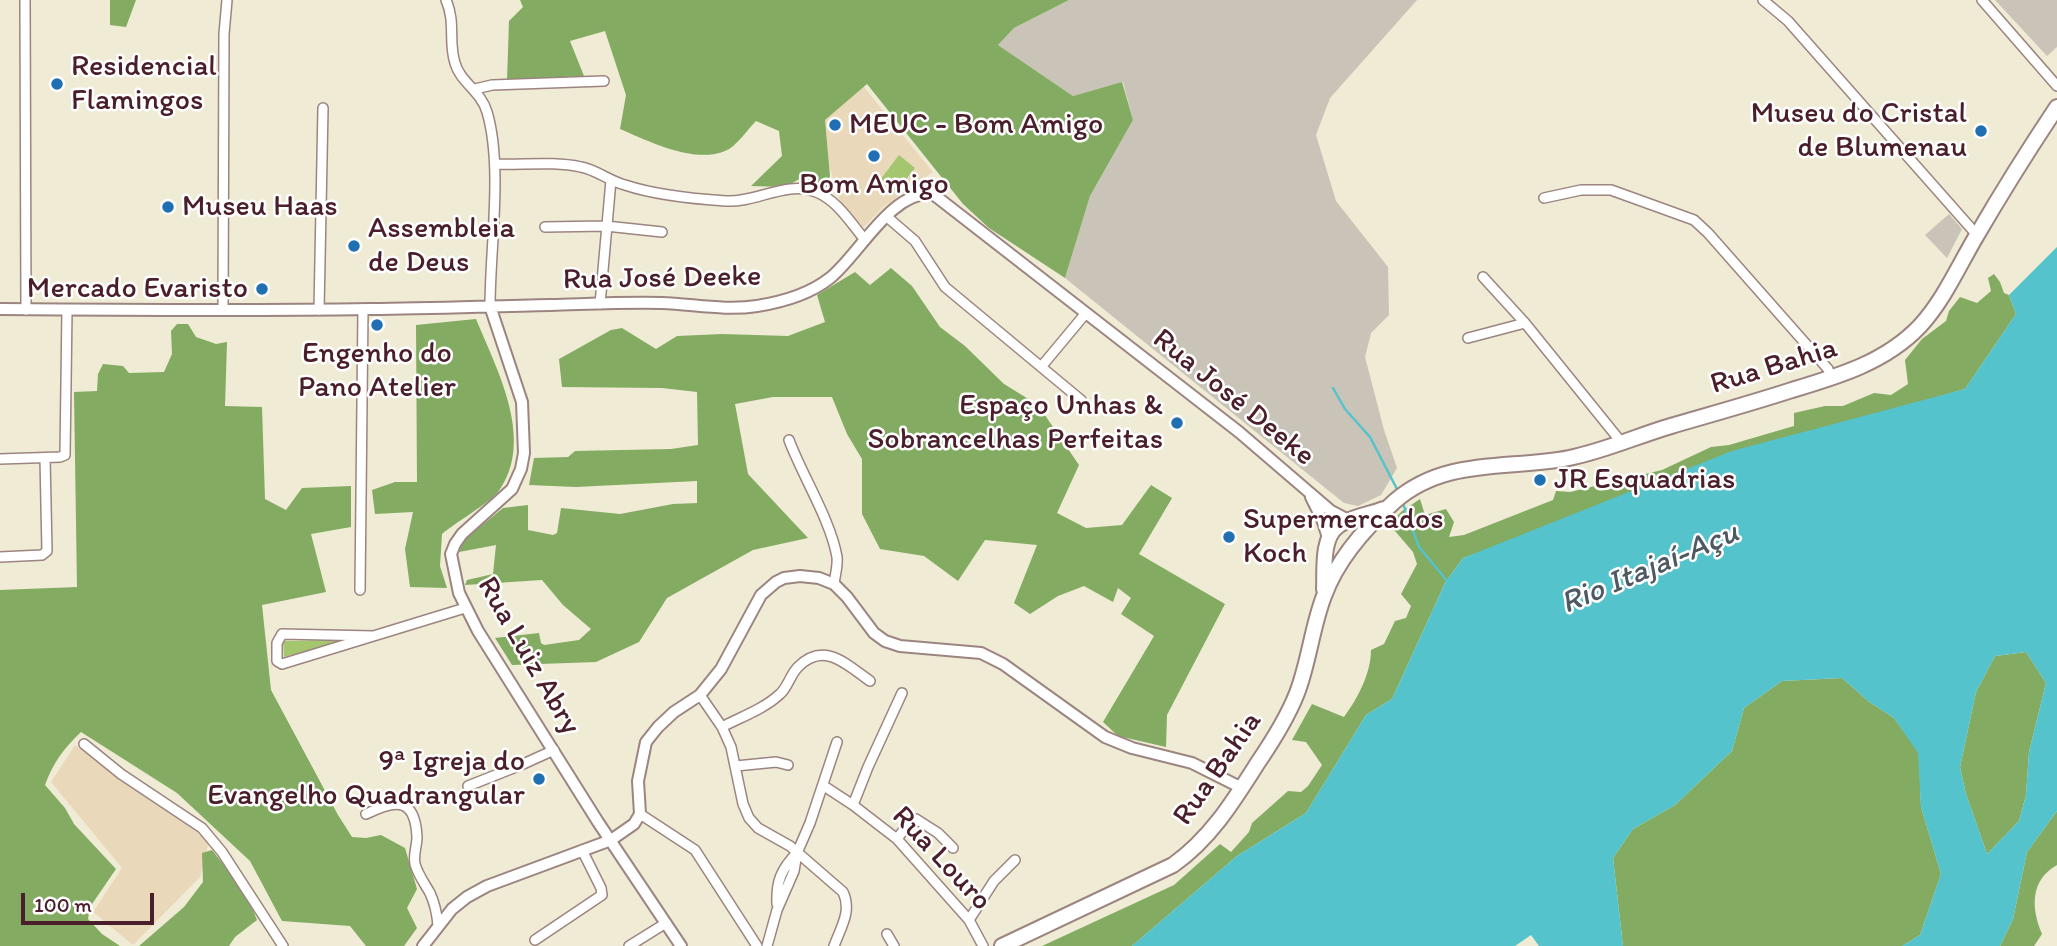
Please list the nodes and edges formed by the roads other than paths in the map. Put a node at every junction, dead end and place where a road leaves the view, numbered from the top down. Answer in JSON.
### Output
{"nodes":[{"id":1,"x":25,"y":0,"type":"edge"},
{"id":2,"x":228,"y":0,"type":"edge"},
{"id":3,"x":446,"y":0,"type":"edge"},
{"id":4,"x":1763,"y":0,"type":"edge"},
{"id":5,"x":1982,"y":0,"type":"edge"},
{"id":6,"x":604,"y":81,"type":"dead end"},
{"id":7,"x":2057,"y":86,"type":"edge"},
{"id":8,"x":475,"y":89,"type":"junction"},
{"id":9,"x":2057,"y":107,"type":"edge"},
{"id":10,"x":323,"y":108,"type":"dead end"},
{"id":11,"x":495,"y":164,"type":"junction"},
{"id":12,"x":611,"y":180,"type":"junction"},
{"id":13,"x":1544,"y":198,"type":"dead end"},
{"id":14,"x":886,"y":216,"type":"junction"},
{"id":15,"x":545,"y":226,"type":"dead end"},
{"id":16,"x":606,"y":226,"type":"junction"},
{"id":17,"x":662,"y":232,"type":"dead end"},
{"id":18,"x":1977,"y":235,"type":"junction"},
{"id":19,"x":865,"y":240,"type":"junction"},
{"id":20,"x":1483,"y":277,"type":"dead end"},
{"id":21,"x":600,"y":304,"type":"junction"},
{"id":22,"x":490,"y":306,"type":"junction"},
{"id":23,"x":0,"y":309,"type":"edge"},
{"id":24,"x":363,"y":309,"type":"junction"},
{"id":25,"x":26,"y":310,"type":"junction"},
{"id":26,"x":67,"y":310,"type":"junction"},
{"id":27,"x":223,"y":310,"type":"junction"},
{"id":28,"x":319,"y":310,"type":"junction"},
{"id":29,"x":1086,"y":313,"type":"junction"},
{"id":30,"x":1525,"y":323,"type":"junction"},
{"id":31,"x":1468,"y":338,"type":"dead end"},
{"id":32,"x":1041,"y":367,"type":"junction"},
{"id":33,"x":1831,"y":379,"type":"junction"},
{"id":34,"x":1082,"y":400,"type":"dead end"},
{"id":35,"x":789,"y":440,"type":"dead end"},
{"id":36,"x":1622,"y":443,"type":"junction"},
{"id":37,"x":45,"y":458,"type":"junction"},
{"id":38,"x":0,"y":459,"type":"edge"},
{"id":39,"x":1308,"y":492,"type":"junction"},
{"id":40,"x":1393,"y":503,"type":"junction"},
{"id":41,"x":1350,"y":521,"type":"junction"},
{"id":42,"x":1362,"y":536,"type":"junction"},
{"id":43,"x":1329,"y":541,"type":"junction"},
{"id":44,"x":1346,"y":554,"type":"junction"},
{"id":45,"x":0,"y":557,"type":"edge"},
{"id":46,"x":834,"y":584,"type":"junction"},
{"id":47,"x":360,"y":590,"type":"dead end"},
{"id":48,"x":1324,"y":594,"type":"junction"},
{"id":49,"x":465,"y":608,"type":"junction"},
{"id":50,"x":373,"y":636,"type":"junction"},
{"id":51,"x":870,"y":681,"type":"dead end"},
{"id":52,"x":902,"y":693,"type":"dead end"},
{"id":53,"x":701,"y":695,"type":"junction"},
{"id":54,"x":722,"y":727,"type":"junction"},
{"id":55,"x":837,"y":742,"type":"dead end"},
{"id":56,"x":84,"y":744,"type":"dead end"},
{"id":57,"x":554,"y":750,"type":"junction"},
{"id":58,"x":788,"y":765,"type":"dead end"},
{"id":59,"x":736,"y":766,"type":"junction"},
{"id":60,"x":468,"y":786,"type":"dead end"},
{"id":61,"x":824,"y":786,"type":"junction"},
{"id":62,"x":1242,"y":788,"type":"junction"},
{"id":63,"x":853,"y":805,"type":"junction"},
{"id":64,"x":366,"y":814,"type":"dead end"},
{"id":65,"x":640,"y":814,"type":"junction"},
{"id":66,"x":897,"y":839,"type":"junction"},
{"id":67,"x":611,"y":840,"type":"junction"},
{"id":68,"x":953,"y":848,"type":"dead end"},
{"id":69,"x":582,"y":850,"type":"junction"},
{"id":70,"x":797,"y":853,"type":"junction"},
{"id":71,"x":1015,"y":860,"type":"dead end"},
{"id":72,"x":968,"y":919,"type":"junction"},
{"id":73,"x":666,"y":923,"type":"junction"},
{"id":74,"x":438,"y":925,"type":"junction"},
{"id":75,"x":887,"y":934,"type":"dead end"},
{"id":76,"x":535,"y":940,"type":"dead end"},
{"id":77,"x":284,"y":946,"type":"edge"},
{"id":78,"x":423,"y":946,"type":"edge"},
{"id":79,"x":629,"y":946,"type":"edge"},
{"id":80,"x":681,"y":946,"type":"edge"},
{"id":81,"x":757,"y":946,"type":"edge"},
{"id":82,"x":767,"y":946,"type":"edge"},
{"id":83,"x":834,"y":946,"type":"edge"},
{"id":84,"x":894,"y":946,"type":"edge"},
{"id":85,"x":983,"y":946,"type":"edge"},
{"id":86,"x":1002,"y":946,"type":"edge"}],
"edges":[{"from":1,"to":25,"type":"street"},
{"from":2,"to":27,"type":"street"},
{"from":3,"to":8,"type":"street"},
{"from":4,"to":18,"type":"street"},
{"from":5,"to":7,"type":"street"},
{"from":6,"to":8,"type":"street"},
{"from":8,"to":11,"type":"street"},
{"from":9,"to":18,"type":"main road","name":"Rua Bahia"},
{"from":10,"to":28,"type":"street"},
{"from":11,"to":12,"type":"street"},
{"from":11,"to":22,"type":"street"},
{"from":12,"to":16,"type":"street"},
{"from":12,"to":19,"type":"street"},
{"from":13,"to":33,"type":"street"},
{"from":14,"to":19,"type":"street","name":"Rua José Deeke"},
{"from":14,"to":29,"type":"street","name":"Rua José Deeke"},
{"from":14,"to":32,"type":"street"},
{"from":15,"to":16,"type":"street"},
{"from":16,"to":17,"type":"street"},
{"from":16,"to":21,"type":"street"},
{"from":18,"to":33,"type":"main road","name":"Rua Bahia"},
{"from":19,"to":21,"type":"street","name":"Rua José Deeke"},
{"from":20,"to":30,"type":"street"},
{"from":21,"to":22,"type":"street","name":"Rua José Deeke"},
{"from":22,"to":24,"type":"street","name":"Rua José Deeke"},
{"from":22,"to":49,"type":"street","name":"Rua Luiz Abry"},
{"from":23,"to":25,"type":"street","name":"Rua José Deeke"},
{"from":24,"to":28,"type":"street","name":"Rua José Deeke"},
{"from":24,"to":47,"type":"street"},
{"from":25,"to":26,"type":"street","name":"Rua José Deeke"},
{"from":26,"to":27,"type":"street","name":"Rua José Deeke"},
{"from":26,"to":37,"type":"street"},
{"from":27,"to":28,"type":"street","name":"Rua José Deeke"},
{"from":29,"to":32,"type":"street"},
{"from":29,"to":39,"type":"street","name":"Rua José Deeke"},
{"from":30,"to":31,"type":"street"},
{"from":30,"to":36,"type":"street"},
{"from":32,"to":34,"type":"street"},
{"from":33,"to":36,"type":"main road","name":"Rua Bahia"},
{"from":35,"to":46,"type":"street"},
{"from":36,"to":40,"type":"main road","name":"Rua Bahia"},
{"from":37,"to":38,"type":"street"},
{"from":37,"to":45,"type":"street"},
{"from":39,"to":41,"type":"street","name":"Rua José Deeke"},
{"from":39,"to":43,"type":"street","name":"Rua José Deeke"},
{"from":40,"to":41,"type":"main road","name":"Rua Bahia"},
{"from":40,"to":42,"type":"main road","name":"Rua Bahia"},
{"from":41,"to":42,"type":"main road"},
{"from":41,"to":43,"type":"main road","name":"Rua Bahia"},
{"from":42,"to":44,"type":"main road","name":"Rua Bahia"},
{"from":43,"to":44,"type":"main road"},
{"from":43,"to":48,"type":"main road","name":"Rua Bahia"},
{"from":44,"to":48,"type":"main road","name":"Rua Bahia"},
{"from":46,"to":53,"type":"street"},
{"from":46,"to":62,"type":"street"},
{"from":48,"to":62,"type":"main road","name":"Rua Bahia"},
{"from":49,"to":50,"type":"street"},
{"from":49,"to":57,"type":"street","name":"Rua Luiz Abry"},
{"from":50,"to":50,"type":"street"},
{"from":51,"to":54,"type":"street"},
{"from":52,"to":63,"type":"street"},
{"from":53,"to":54,"type":"street"},
{"from":53,"to":65,"type":"street"},
{"from":54,"to":59,"type":"street"},
{"from":55,"to":61,"type":"street"},
{"from":56,"to":77,"type":"street"},
{"from":57,"to":60,"type":"street"},
{"from":57,"to":67,"type":"street","name":"Rua Luiz Abry"},
{"from":58,"to":59,"type":"street"},
{"from":59,"to":70,"type":"street"},
{"from":61,"to":63,"type":"street","name":"Rua Louro"},
{"from":61,"to":70,"type":"street"},
{"from":62,"to":86,"type":"main road","name":"Rua Bahia"},
{"from":63,"to":66,"type":"street","name":"Rua Louro"},
{"from":64,"to":74,"type":"street"},
{"from":65,"to":67,"type":"street"},
{"from":65,"to":81,"type":"street"},
{"from":66,"to":68,"type":"street"},
{"from":66,"to":72,"type":"street","name":"Rua Louro"},
{"from":67,"to":69,"type":"street"},
{"from":67,"to":73,"type":"street","name":"Rua Luiz Abry"},
{"from":69,"to":74,"type":"street"},
{"from":69,"to":76,"type":"street"},
{"from":70,"to":82,"type":"street"},
{"from":70,"to":83,"type":"street"},
{"from":71,"to":72,"type":"street"},
{"from":72,"to":85,"type":"street","name":"Rua Louro"},
{"from":73,"to":79,"type":"street"},
{"from":73,"to":80,"type":"street","name":"Rua Luiz Abry"},
{"from":74,"to":78,"type":"street"},
{"from":75,"to":84,"type":"street"}]}
